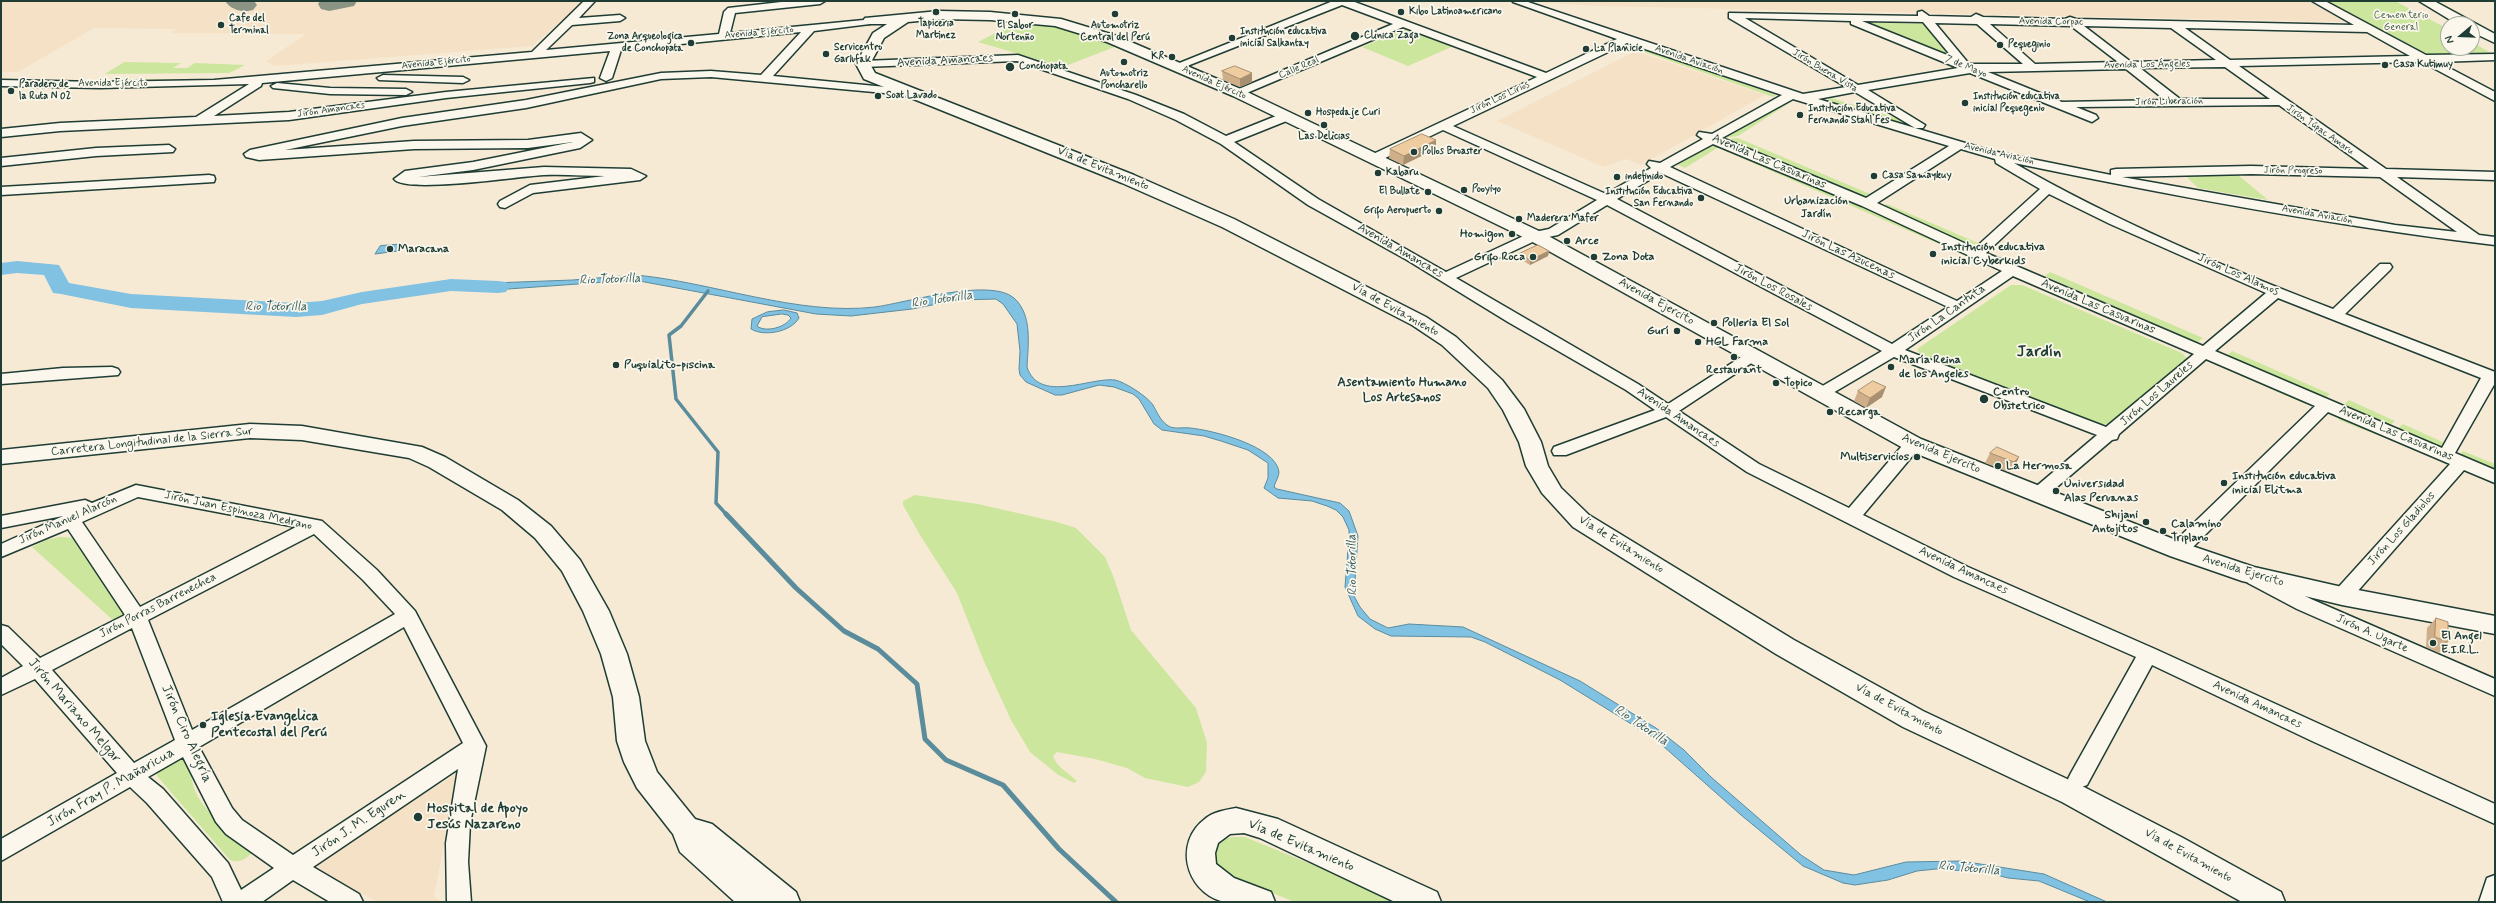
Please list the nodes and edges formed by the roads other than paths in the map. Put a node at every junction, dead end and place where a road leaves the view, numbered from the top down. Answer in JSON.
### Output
{"nodes":[{"id":1,"x":590,"y":1,"type":"edge"},
{"id":2,"x":820,"y":1,"type":"edge"},
{"id":3,"x":1342,"y":1,"type":"edge"},
{"id":4,"x":2317,"y":1,"type":"edge"},
{"id":5,"x":2425,"y":1,"type":"edge"},
{"id":6,"x":1518,"y":2,"type":"dead end"},
{"id":7,"x":731,"y":5,"type":"edge"},
{"id":8,"x":1733,"y":13,"type":"joint"},
{"id":9,"x":1844,"y":15,"type":"junction"},
{"id":10,"x":2452,"y":16,"type":"edge"},
{"id":11,"x":1924,"y":17,"type":"junction"},
{"id":12,"x":620,"y":18,"type":"dead end"},
{"id":13,"x":1976,"y":18,"type":"junction"},
{"id":14,"x":2070,"y":20,"type":"junction"},
{"id":15,"x":566,"y":22,"type":"junction"},
{"id":16,"x":2170,"y":22,"type":"junction"},
{"id":17,"x":1404,"y":23,"type":"junction"},
{"id":18,"x":2358,"y":24,"type":"junction"},
{"id":19,"x":810,"y":28,"type":"junction"},
{"id":20,"x":874,"y":28,"type":"junction"},
{"id":21,"x":2369,"y":29,"type":"junction"},
{"id":22,"x":2480,"y":31,"type":"edge"},
{"id":23,"x":724,"y":35,"type":"junction"},
{"id":24,"x":1626,"y":38,"type":"junction"},
{"id":25,"x":2495,"y":39,"type":"edge"},
{"id":26,"x":618,"y":46,"type":"junction"},
{"id":27,"x":539,"y":51,"type":"junction"},
{"id":28,"x":2490,"y":57,"type":"edge"},
{"id":29,"x":492,"y":58,"type":"junction"},
{"id":30,"x":2427,"y":60,"type":"junction"},
{"id":31,"x":2229,"y":63,"type":"junction"},
{"id":32,"x":352,"y":64,"type":"junction"},
{"id":33,"x":863,"y":64,"type":"junction"},
{"id":34,"x":2495,"y":64,"type":"edge"},
{"id":35,"x":1178,"y":66,"type":"junction"},
{"id":36,"x":2031,"y":66,"type":"junction"},
{"id":37,"x":2130,"y":66,"type":"junction"},
{"id":38,"x":1969,"y":68,"type":"junction"},
{"id":39,"x":344,"y":73,"type":"junction"},
{"id":40,"x":660,"y":76,"type":"junction"},
{"id":41,"x":1545,"y":76,"type":"junction"},
{"id":42,"x":3,"y":78,"type":"edge"},
{"id":43,"x":264,"y":78,"type":"junction"},
{"id":44,"x":606,"y":78,"type":"junction"},
{"id":45,"x":764,"y":79,"type":"junction"},
{"id":46,"x":463,"y":80,"type":"junction"},
{"id":47,"x":1855,"y":90,"type":"junction"},
{"id":48,"x":906,"y":92,"type":"junction"},
{"id":49,"x":1238,"y":93,"type":"junction"},
{"id":50,"x":447,"y":94,"type":"junction"},
{"id":51,"x":1791,"y":95,"type":"junction"},
{"id":52,"x":2495,"y":97,"type":"edge"},
{"id":53,"x":2176,"y":102,"type":"junction"},
{"id":54,"x":2279,"y":102,"type":"junction"},
{"id":55,"x":2059,"y":104,"type":"junction"},
{"id":56,"x":1285,"y":117,"type":"junction"},
{"id":57,"x":2092,"y":118,"type":"dead end"},
{"id":58,"x":199,"y":120,"type":"junction"},
{"id":59,"x":1442,"y":125,"type":"junction"},
{"id":60,"x":1,"y":133,"type":"edge"},
{"id":61,"x":1708,"y":137,"type":"junction"},
{"id":62,"x":1945,"y":140,"type":"junction"},
{"id":63,"x":1225,"y":142,"type":"junction"},
{"id":64,"x":1959,"y":145,"type":"junction"},
{"id":65,"x":168,"y":149,"type":"dead end"},
{"id":66,"x":1990,"y":154,"type":"junction"},
{"id":67,"x":1375,"y":158,"type":"junction"},
{"id":68,"x":1,"y":162,"type":"edge"},
{"id":69,"x":1656,"y":166,"type":"junction"},
{"id":70,"x":2381,"y":173,"type":"junction"},
{"id":71,"x":2091,"y":175,"type":"junction"},
{"id":72,"x":2495,"y":176,"type":"edge"},
{"id":73,"x":209,"y":179,"type":"dead end"},
{"id":74,"x":2048,"y":188,"type":"junction"},
{"id":75,"x":1,"y":192,"type":"edge"},
{"id":76,"x":1602,"y":198,"type":"junction"},
{"id":77,"x":1867,"y":203,"type":"junction"},
{"id":78,"x":505,"y":204,"type":"dead end"},
{"id":79,"x":1535,"y":236,"type":"junction"},
{"id":80,"x":2476,"y":239,"type":"junction"},
{"id":81,"x":2495,"y":241,"type":"edge"},
{"id":82,"x":1977,"y":253,"type":"junction"},
{"id":83,"x":2385,"y":267,"type":"dead end"},
{"id":84,"x":2012,"y":270,"type":"junction"},
{"id":85,"x":1446,"y":277,"type":"junction"},
{"id":86,"x":2276,"y":292,"type":"junction"},
{"id":87,"x":1957,"y":306,"type":"junction"},
{"id":88,"x":2335,"y":315,"type":"junction"},
{"id":89,"x":1893,"y":351,"type":"junction"},
{"id":90,"x":2205,"y":352,"type":"junction"},
{"id":91,"x":1754,"y":355,"type":"junction"},
{"id":92,"x":112,"y":372,"type":"dead end"},
{"id":93,"x":2492,"y":377,"type":"edge"},
{"id":94,"x":1,"y":379,"type":"edge"},
{"id":95,"x":1820,"y":394,"type":"junction"},
{"id":96,"x":2326,"y":404,"type":"junction"},
{"id":97,"x":1668,"y":411,"type":"junction"},
{"id":98,"x":2111,"y":435,"type":"junction"},
{"id":99,"x":1913,"y":444,"type":"junction"},
{"id":100,"x":1560,"y":451,"type":"dead end"},
{"id":101,"x":1,"y":457,"type":"edge"},
{"id":102,"x":2454,"y":458,"type":"junction"},
{"id":103,"x":2495,"y":477,"type":"edge"},
{"id":104,"x":136,"y":490,"type":"joint"},
{"id":105,"x":2038,"y":494,"type":"junction"},
{"id":106,"x":109,"y":501,"type":"junction"},
{"id":107,"x":1852,"y":516,"type":"junction"},
{"id":108,"x":71,"y":520,"type":"junction"},
{"id":109,"x":1,"y":522,"type":"edge"},
{"id":110,"x":316,"y":525,"type":"junction"},
{"id":111,"x":2178,"y":550,"type":"junction"},
{"id":112,"x":1,"y":551,"type":"edge"},
{"id":113,"x":2251,"y":575,"type":"junction"},
{"id":114,"x":2342,"y":596,"type":"junction"},
{"id":115,"x":408,"y":616,"type":"junction"},
{"id":116,"x":137,"y":617,"type":"junction"},
{"id":117,"x":2495,"y":625,"type":"edge"},
{"id":118,"x":1,"y":632,"type":"edge"},
{"id":119,"x":2148,"y":654,"type":"junction"},
{"id":120,"x":38,"y":668,"type":"junction"},
{"id":121,"x":1,"y":687,"type":"edge"},
{"id":122,"x":2495,"y":688,"type":"edge"},
{"id":123,"x":187,"y":744,"type":"junction"},
{"id":124,"x":475,"y":746,"type":"junction"},
{"id":125,"x":132,"y":776,"type":"junction"},
{"id":126,"x":2079,"y":779,"type":"dead end"},
{"id":127,"x":2495,"y":814,"type":"edge"},
{"id":128,"x":686,"y":829,"type":"junction"},
{"id":129,"x":1,"y":851,"type":"edge"},
{"id":130,"x":293,"y":868,"type":"junction"},
{"id":131,"x":2495,"y":885,"type":"edge"},
{"id":132,"x":235,"y":902,"type":"edge"},
{"id":133,"x":242,"y":902,"type":"edge"},
{"id":134,"x":351,"y":902,"type":"edge"},
{"id":135,"x":459,"y":902,"type":"edge"},
{"id":136,"x":757,"y":902,"type":"edge"},
{"id":137,"x":785,"y":902,"type":"edge"},
{"id":138,"x":1260,"y":902,"type":"edge"},
{"id":139,"x":1426,"y":902,"type":"edge"},
{"id":140,"x":2270,"y":902,"type":"edge"},
{"id":141,"x":2491,"y":902,"type":"edge"}],
"edges":[{"from":1,"to":15,"type":"street"},
{"from":2,"to":7,"type":"street"},
{"from":3,"to":17,"type":"street"},
{"from":3,"to":35,"type":"street"},
{"from":4,"to":18,"type":"street"},
{"from":5,"to":10,"type":"main road"},
{"from":6,"to":24,"type":"street","name":"Avenida Aviación"},
{"from":7,"to":23,"type":"street"},
{"from":8,"to":9,"type":"street","name":"Avenida Corpac"},
{"from":8,"to":47,"type":"street","name":"Jirón Buena Vista"},
{"from":9,"to":11,"type":"street","name":"Avenida Corpac"},
{"from":9,"to":38,"type":"street","name":"7 de Mayo"},
{"from":11,"to":13,"type":"street","name":"Avenida Corpac"},
{"from":11,"to":38,"type":"street"},
{"from":12,"to":15,"type":"street"},
{"from":13,"to":14,"type":"street","name":"Avenida Corpac"},
{"from":13,"to":36,"type":"street"},
{"from":14,"to":16,"type":"street","name":"Avenida Corpac"},
{"from":14,"to":37,"type":"street"},
{"from":15,"to":27,"type":"street"},
{"from":16,"to":18,"type":"street","name":"Avenida Corpac"},
{"from":16,"to":21,"type":"street","name":"Avenida Corpac"},
{"from":16,"to":31,"type":"street","name":"Jirón Túpac Amaru"},
{"from":17,"to":41,"type":"street"},
{"from":17,"to":49,"type":"street","name":"Calle Real"},
{"from":18,"to":21,"type":"street"},
{"from":19,"to":20,"type":"street","name":"Avenida Ejército"},
{"from":19,"to":23,"type":"street","name":"Avenida Ejército"},
{"from":19,"to":45,"type":"street"},
{"from":20,"to":23,"type":"street","name":"Avenida Ejército"},
{"from":20,"to":33,"type":"highway"},
{"from":20,"to":35,"type":"highway","name":"Avenida Ejército"},
{"from":21,"to":30,"type":"street"},
{"from":22,"to":25,"type":"main road"},
{"from":23,"to":26,"type":"street","name":"Avenida Ejército"},
{"from":23,"to":27,"type":"street","name":"Avenida Ejército"},
{"from":24,"to":41,"type":"street","name":"Jirón Los Lirios"},
{"from":24,"to":51,"type":"street","name":"Avenida Aviación"},
{"from":26,"to":27,"type":"street","name":"Avenida Ejército"},
{"from":26,"to":44,"type":"street"},
{"from":27,"to":29,"type":"street","name":"Avenida Ejército"},
{"from":27,"to":32,"type":"street","name":"Avenida Ejército"},
{"from":28,"to":30,"type":"street","name":"Avenida Los Ángeles"},
{"from":28,"to":34,"type":"street"},
{"from":29,"to":39,"type":"street","name":"Avenida Ejército"},
{"from":29,"to":46,"type":"street"},
{"from":30,"to":31,"type":"street","name":"Avenida Los Ángeles"},
{"from":30,"to":52,"type":"street"},
{"from":31,"to":37,"type":"street","name":"Avenida Los Ángeles"},
{"from":31,"to":54,"type":"street","name":"Jirón Túpac Amaru"},
{"from":32,"to":39,"type":"street"},
{"from":32,"to":43,"type":"street","name":"Avenida Ejército"},
{"from":33,"to":48,"type":"highway","name":"Vía de Evitamiento"},
{"from":33,"to":63,"type":"street","name":"Avenida Amancaes"},
{"from":35,"to":49,"type":"highway","name":"Avenida Ejército"},
{"from":36,"to":37,"type":"street","name":"Avenida Los Ángeles"},
{"from":36,"to":38,"type":"street","name":"Avenida Los Ángeles"},
{"from":37,"to":53,"type":"street"},
{"from":38,"to":47,"type":"street","name":"Avenida Los Ángeles"},
{"from":38,"to":55,"type":"street","name":"7 de Mayo"},
{"from":39,"to":43,"type":"street","name":"Avenida Ejército"},
{"from":39,"to":46,"type":"street"},
{"from":40,"to":44,"type":"street","name":"Jirón Amancaes"},
{"from":40,"to":45,"type":"street"},
{"from":40,"to":78,"type":"street"},
{"from":41,"to":59,"type":"street","name":"Jirón Los Lirios"},
{"from":42,"to":43,"type":"street","name":"Avenida Ejército"},
{"from":43,"to":50,"type":"street"},
{"from":43,"to":58,"type":"street"},
{"from":44,"to":50,"type":"street","name":"Jirón Amancaes"},
{"from":45,"to":48,"type":"street"},
{"from":46,"to":50,"type":"street"},
{"from":47,"to":51,"type":"street","name":"Avenida Los Ángeles"},
{"from":47,"to":62,"type":"street","name":"Jirón Buena Vista"},
{"from":48,"to":140,"type":"highway","name":"Vía de Evitamiento"},
{"from":49,"to":56,"type":"highway","name":"Avenida Ejército"},
{"from":50,"to":58,"type":"street","name":"Jirón Amancaes"},
{"from":51,"to":61,"type":"street"},
{"from":51,"to":62,"type":"street","name":"Avenida Aviación"},
{"from":53,"to":54,"type":"street","name":"Jirón Liberación"},
{"from":53,"to":55,"type":"street","name":"Jirón Liberación"},
{"from":54,"to":70,"type":"street","name":"Jirón Túpac Amaru"},
{"from":55,"to":57,"type":"street","name":"7 de Mayo"},
{"from":56,"to":63,"type":"street"},
{"from":56,"to":67,"type":"highway","name":"Avenida Ejército"},
{"from":58,"to":60,"type":"street","name":"Jirón Amancaes"},
{"from":59,"to":67,"type":"street","name":"Jirón Los Lirios"},
{"from":59,"to":76,"type":"street","name":"Jirón Los Rosales"},
{"from":61,"to":69,"type":"street"},
{"from":61,"to":77,"type":"street","name":"Avenida Las Casuarinas"},
{"from":62,"to":64,"type":"street","name":"Avenida Aviación"},
{"from":63,"to":85,"type":"street","name":"Avenida Amancaes"},
{"from":64,"to":66,"type":"street","name":"Avenida Aviación"},
{"from":64,"to":77,"type":"street"},
{"from":65,"to":68,"type":"street"},
{"from":66,"to":71,"type":"street","name":"Avenida Aviación"},
{"from":66,"to":74,"type":"street","name":"Jirón Los Alamos"},
{"from":67,"to":79,"type":"highway","name":"Avenida Ejército"},
{"from":69,"to":76,"type":"street"},
{"from":69,"to":87,"type":"street","name":"Jirón Las Azucenas"},
{"from":70,"to":71,"type":"street","name":"Jirón Progreso"},
{"from":70,"to":72,"type":"street","name":"Jirón Progreso"},
{"from":70,"to":80,"type":"street","name":"Jirón Túpac Amaru"},
{"from":71,"to":80,"type":"street","name":"Avenida Aviación"},
{"from":73,"to":75,"type":"street"},
{"from":74,"to":82,"type":"street"},
{"from":74,"to":86,"type":"street","name":"Jirón Los Alamos"},
{"from":76,"to":79,"type":"street"},
{"from":76,"to":89,"type":"street","name":"Jirón Los Rosales"},
{"from":77,"to":82,"type":"street","name":"Avenida Las Casuarinas"},
{"from":79,"to":85,"type":"street"},
{"from":79,"to":91,"type":"highway","name":"Avenida Ejercito"},
{"from":80,"to":81,"type":"street","name":"Avenida Aviación"},
{"from":82,"to":84,"type":"street","name":"Avenida Las Casuarinas"},
{"from":83,"to":88,"type":"street"},
{"from":84,"to":87,"type":"street","name":"Jirón La Cantuta"},
{"from":84,"to":90,"type":"street","name":"Avenida Las Casuarinas"},
{"from":85,"to":97,"type":"street","name":"Avenida Amancaes"},
{"from":86,"to":88,"type":"street","name":"Jirón Los Alamos"},
{"from":86,"to":90,"type":"street","name":"Jirón Los Laureles"},
{"from":87,"to":89,"type":"street","name":"Jirón La Cantuta"},
{"from":88,"to":93,"type":"street","name":"Jirón Los Alamos"},
{"from":89,"to":95,"type":"street","name":"Jirón La Cantuta"},
{"from":89,"to":98,"type":"street","name":"Jirón Los Rosales"},
{"from":90,"to":96,"type":"street","name":"Avenida Las Casuarinas"},
{"from":90,"to":98,"type":"street","name":"Jirón Los Laureles"},
{"from":91,"to":95,"type":"highway","name":"Avenida Ejercito"},
{"from":91,"to":97,"type":"street"},
{"from":92,"to":94,"type":"street"},
{"from":93,"to":102,"type":"street","name":"Jirón Los Gladiolos"},
{"from":95,"to":99,"type":"highway","name":"Avenida Ejercito"},
{"from":96,"to":102,"type":"street","name":"Avenida Las Casuarinas"},
{"from":96,"to":111,"type":"street"},
{"from":97,"to":100,"type":"street"},
{"from":97,"to":107,"type":"street","name":"Avenida Amancaes"},
{"from":98,"to":105,"type":"street","name":"Jirón Los Laureles"},
{"from":99,"to":105,"type":"highway","name":"Avenida Ejercito"},
{"from":99,"to":107,"type":"street"},
{"from":101,"to":128,"type":"highway","name":"Carretera Longitudinal de la Sierra Sur"},
{"from":102,"to":103,"type":"street","name":"Avenida Las Casuarinas"},
{"from":102,"to":114,"type":"street","name":"Jirón Los Gladiolos"},
{"from":104,"to":106,"type":"street","name":"Jirón Manuel Alarcón"},
{"from":104,"to":110,"type":"street","name":"Jirón Juan Espinoza Medrano"},
{"from":105,"to":111,"type":"highway","name":"Avenida Ejercito"},
{"from":106,"to":108,"type":"street","name":"Jirón Manuel Alarcón"},
{"from":106,"to":109,"type":"street"},
{"from":107,"to":119,"type":"street","name":"Avenida Amancaes"},
{"from":108,"to":112,"type":"street","name":"Jirón Manuel Alarcón"},
{"from":108,"to":116,"type":"street","name":"Jirón Ciro Alegría"},
{"from":110,"to":115,"type":"street","name":"Jirón Juan Espinoza Medrano"},
{"from":110,"to":116,"type":"street","name":"Jirón Porras Barrenechea"},
{"from":111,"to":113,"type":"highway","name":"Avenida Ejercito"},
{"from":113,"to":114,"type":"highway","name":"Avenida Ejercito"},
{"from":113,"to":122,"type":"street","name":"Jirón A. Ugarte"},
{"from":114,"to":117,"type":"highway","name":"Avenida Ejercito"},
{"from":115,"to":123,"type":"street","name":"Jirón Fray P. Mañaricua"},
{"from":115,"to":124,"type":"street","name":"Jirón Juan Espinoza Medrano"},
{"from":116,"to":120,"type":"street","name":"Jirón Porras Barrenechea"},
{"from":116,"to":123,"type":"street","name":"Jirón Ciro Alegría"},
{"from":118,"to":120,"type":"street","name":"Jirón Mariano Melgar"},
{"from":119,"to":126,"type":"street"},
{"from":119,"to":127,"type":"street","name":"Avenida Amancaes"},
{"from":120,"to":121,"type":"street","name":"Jirón Porras Barrenechea"},
{"from":120,"to":125,"type":"street","name":"Jirón Mariano Melgar"},
{"from":123,"to":125,"type":"street","name":"Jirón Fray P. Mañaricua"},
{"from":123,"to":130,"type":"street","name":"Jirón Ciro Alegría"},
{"from":124,"to":130,"type":"street","name":"Jirón J. M. Eguren"},
{"from":124,"to":135,"type":"street"},
{"from":125,"to":129,"type":"street","name":"Jirón Fray P. Mañaricua"},
{"from":125,"to":132,"type":"street","name":"Jirón Mariano Melgar"},
{"from":128,"to":136,"type":"highway","name":"Carretera Longitudinal de la Sierra Sur"},
{"from":128,"to":137,"type":"highway"},
{"from":130,"to":133,"type":"street","name":"Jirón J. M. Eguren"},
{"from":130,"to":134,"type":"street","name":"Jirón Ciro Alegría"},
{"from":131,"to":141,"type":"street"},
{"from":138,"to":139,"type":"highway","name":"Vía de Evitamiento"}]}
